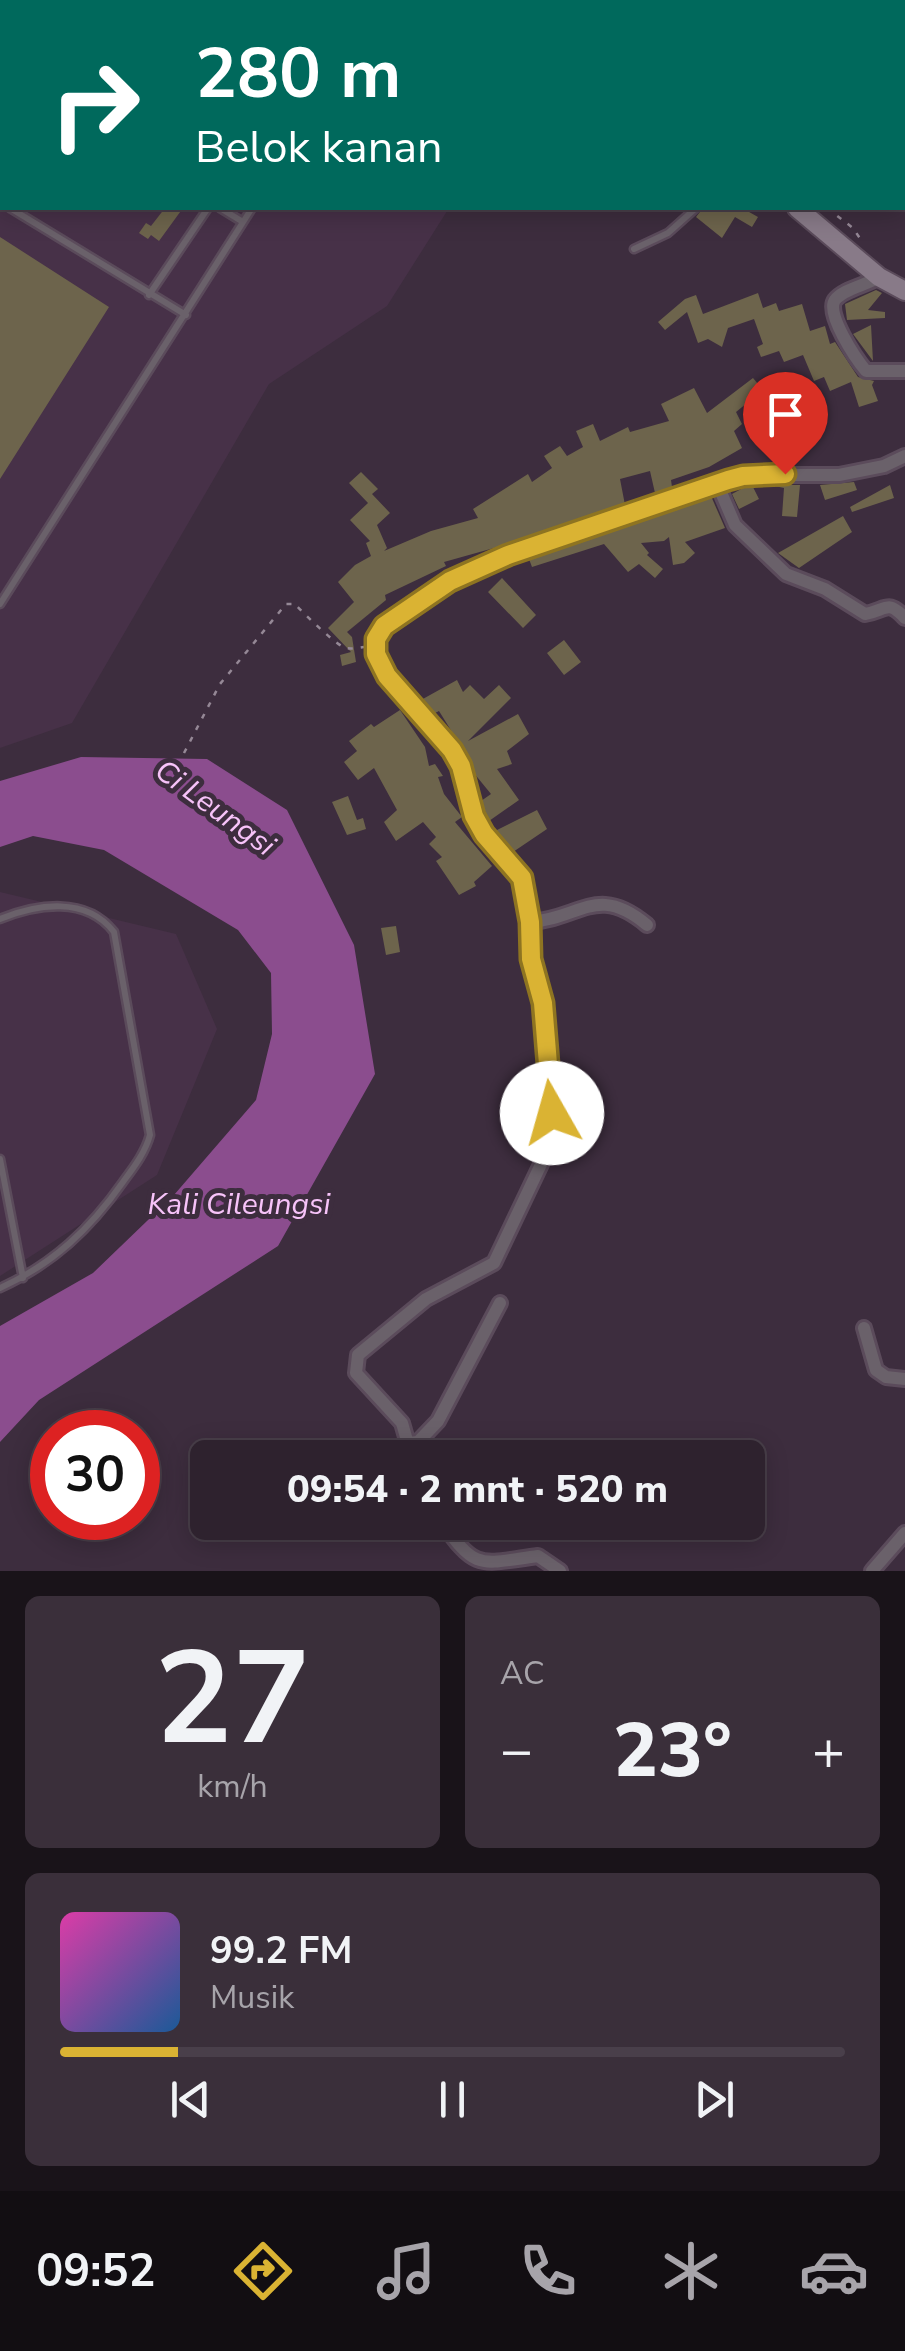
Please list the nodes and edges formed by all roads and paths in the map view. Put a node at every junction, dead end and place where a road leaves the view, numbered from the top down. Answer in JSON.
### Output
{"nodes":[{"id":1,"x":13,"y":210,"type":"edge"},
{"id":2,"x":207,"y":210,"type":"edge"},
{"id":3,"x":223,"y":210,"type":"edge"},
{"id":4,"x":251,"y":210,"type":"edge"},
{"id":5,"x":694,"y":210,"type":"edge"},
{"id":6,"x":798,"y":210,"type":"edge"},
{"id":7,"x":830,"y":210,"type":"edge"},
{"id":8,"x":243,"y":222,"type":"junction"},
{"id":9,"x":862,"y":242,"type":"dead end"},
{"id":10,"x":634,"y":249,"type":"dead end"},
{"id":11,"x":879,"y":278,"type":"junction"},
{"id":12,"x":905,"y":291,"type":"edge"},
{"id":13,"x":149,"y":295,"type":"junction"},
{"id":14,"x":186,"y":315,"type":"junction"},
{"id":15,"x":905,"y":371,"type":"edge"},
{"id":16,"x":905,"y":456,"type":"edge"},
{"id":17,"x":718,"y":483,"type":"junction"},
{"id":18,"x":0,"y":604,"type":"edge"},
{"id":19,"x":905,"y":618,"type":"edge"},
{"id":20,"x":375,"y":647,"type":"junction"},
{"id":21,"x":184,"y":753,"type":"dead end"},
{"id":22,"x":0,"y":919,"type":"edge"},
{"id":23,"x":530,"y":922,"type":"junction"},
{"id":24,"x":647,"y":925,"type":"dead end"},
{"id":25,"x":0,"y":1159,"type":"edge"},
{"id":26,"x":23,"y":1278,"type":"junction"},
{"id":27,"x":0,"y":1288,"type":"edge"},
{"id":28,"x":500,"y":1303,"type":"dead end"},
{"id":29,"x":864,"y":1328,"type":"dead end"},
{"id":30,"x":905,"y":1379,"type":"edge"},
{"id":31,"x":406,"y":1440,"type":"edge"},
{"id":32,"x":420,"y":1440,"type":"edge"},
{"id":33,"x":905,"y":1533,"type":"edge"},
{"id":34,"x":452,"y":1540,"type":"edge"},
{"id":35,"x":560,"y":1571,"type":"edge"},
{"id":36,"x":872,"y":1571,"type":"edge"}],
"edges":[{"from":1,"to":13,"type":"lane"},
{"from":2,"to":13,"type":"lane"},
{"from":3,"to":8,"type":"lane"},
{"from":4,"to":8,"type":"lane"},
{"from":5,"to":10,"type":"lane"},
{"from":6,"to":11,"type":"street"},
{"from":7,"to":9,"type":"path"},
{"from":8,"to":14,"type":"lane"},
{"from":11,"to":12,"type":"street"},
{"from":11,"to":15,"type":"street"},
{"from":13,"to":14,"type":"lane"},
{"from":14,"to":18,"type":"lane"},
{"from":16,"to":17,"type":"street"},
{"from":17,"to":19,"type":"street"},
{"from":17,"to":20,"type":"street"},
{"from":20,"to":21,"type":"path"},
{"from":20,"to":23,"type":"street"},
{"from":22,"to":26,"type":"lane"},
{"from":23,"to":24,"type":"street"},
{"from":23,"to":31,"type":"street"},
{"from":25,"to":26,"type":"lane"},
{"from":26,"to":27,"type":"lane"},
{"from":28,"to":32,"type":"street"},
{"from":29,"to":30,"type":"street"},
{"from":33,"to":36,"type":"street"},
{"from":34,"to":35,"type":"street"}]}
